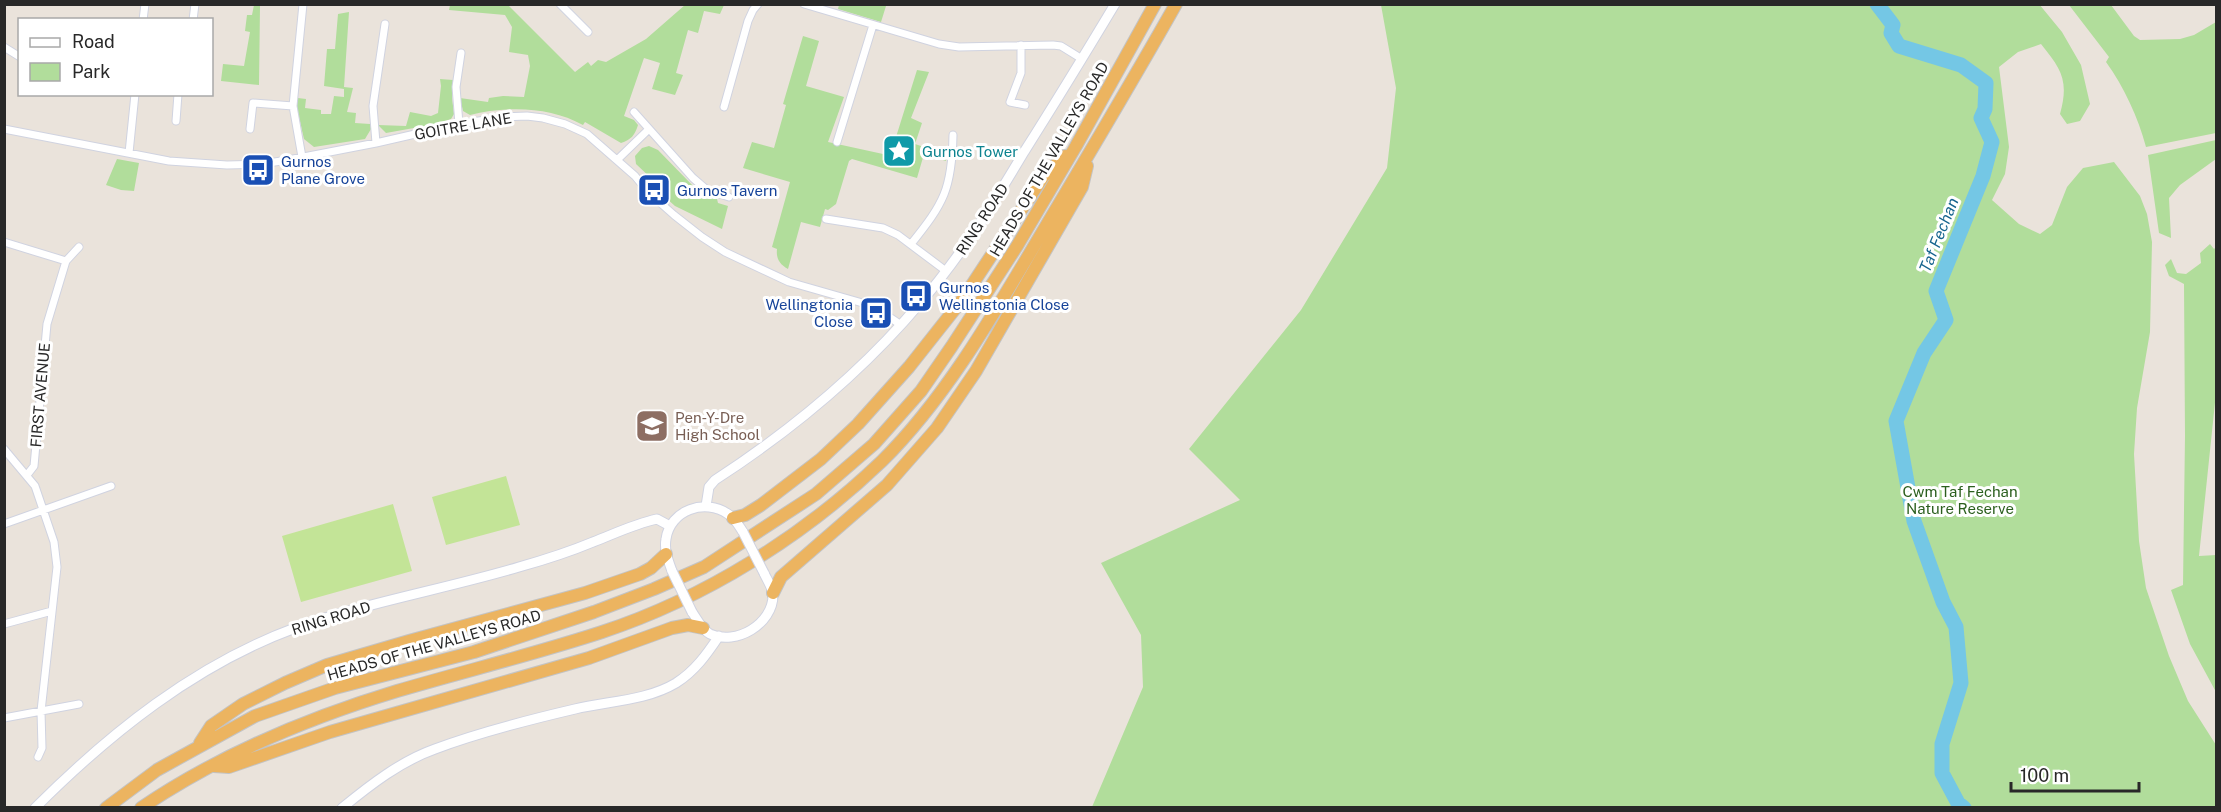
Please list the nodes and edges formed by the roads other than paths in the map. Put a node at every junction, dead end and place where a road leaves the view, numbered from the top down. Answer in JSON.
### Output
{"nodes":[{"id":1,"x":303,"y":4,"type":"edge"},
{"id":2,"x":560,"y":4,"type":"edge"},
{"id":3,"x":758,"y":4,"type":"edge"},
{"id":4,"x":804,"y":4,"type":"edge"},
{"id":5,"x":1115,"y":4,"type":"edge"},
{"id":6,"x":1155,"y":4,"type":"edge"},
{"id":7,"x":1176,"y":4,"type":"edge"},
{"id":8,"x":384,"y":24,"type":"dead end"},
{"id":9,"x":873,"y":25,"type":"junction"},
{"id":10,"x":588,"y":32,"type":"dead end"},
{"id":11,"x":1021,"y":45,"type":"junction"},
{"id":12,"x":4,"y":47,"type":"edge"},
{"id":13,"x":461,"y":53,"type":"dead end"},
{"id":14,"x":18,"y":56,"type":"edge"},
{"id":15,"x":1082,"y":59,"type":"junction"},
{"id":16,"x":135,"y":96,"type":"edge"},
{"id":17,"x":178,"y":96,"type":"edge"},
{"id":18,"x":1025,"y":105,"type":"dead end"},
{"id":19,"x":293,"y":106,"type":"junction"},
{"id":20,"x":724,"y":108,"type":"dead end"},
{"id":21,"x":634,"y":112,"type":"dead end"},
{"id":22,"x":176,"y":121,"type":"dead end"},
{"id":23,"x":459,"y":124,"type":"junction"},
{"id":24,"x":4,"y":129,"type":"edge"},
{"id":25,"x":250,"y":129,"type":"dead end"},
{"id":26,"x":648,"y":130,"type":"junction"},
{"id":27,"x":953,"y":135,"type":"dead end"},
{"id":28,"x":837,"y":142,"type":"dead end"},
{"id":29,"x":376,"y":143,"type":"junction"},
{"id":30,"x":1076,"y":146,"type":"junction"},
{"id":31,"x":129,"y":153,"type":"junction"},
{"id":32,"x":1090,"y":154,"type":"junction"},
{"id":33,"x":302,"y":157,"type":"junction"},
{"id":34,"x":618,"y":160,"type":"junction"},
{"id":35,"x":729,"y":197,"type":"dead end"},
{"id":36,"x":826,"y":219,"type":"dead end"},
{"id":37,"x":4,"y":242,"type":"edge"},
{"id":38,"x":911,"y":244,"type":"junction"},
{"id":39,"x":79,"y":247,"type":"dead end"},
{"id":40,"x":66,"y":261,"type":"junction"},
{"id":41,"x":946,"y":271,"type":"junction"},
{"id":42,"x":901,"y":325,"type":"junction"},
{"id":43,"x":4,"y":449,"type":"edge"},
{"id":44,"x":27,"y":476,"type":"junction"},
{"id":45,"x":111,"y":486,"type":"dead end"},
{"id":46,"x":706,"y":506,"type":"junction"},
{"id":47,"x":44,"y":510,"type":"junction"},
{"id":48,"x":734,"y":518,"type":"junction"},
{"id":49,"x":4,"y":524,"type":"edge"},
{"id":50,"x":670,"y":526,"type":"junction"},
{"id":51,"x":666,"y":554,"type":"junction"},
{"id":52,"x":773,"y":593,"type":"junction"},
{"id":53,"x":52,"y":611,"type":"junction"},
{"id":54,"x":4,"y":624,"type":"edge"},
{"id":55,"x":703,"y":628,"type":"junction"},
{"id":56,"x":719,"y":636,"type":"junction"},
{"id":57,"x":79,"y":704,"type":"dead end"},
{"id":58,"x":41,"y":711,"type":"junction"},
{"id":59,"x":4,"y":718,"type":"edge"},
{"id":60,"x":198,"y":746,"type":"junction"},
{"id":61,"x":38,"y":757,"type":"dead end"},
{"id":62,"x":210,"y":766,"type":"junction"},
{"id":63,"x":35,"y":807,"type":"edge"},
{"id":64,"x":106,"y":807,"type":"edge"},
{"id":65,"x":141,"y":807,"type":"edge"},
{"id":66,"x":342,"y":807,"type":"edge"}],
"edges":[{"from":1,"to":19,"type":"street"},
{"from":2,"to":10,"type":"street"},
{"from":3,"to":20,"type":"street"},
{"from":4,"to":9,"type":"street"},
{"from":5,"to":15,"type":"street","name":"RING ROAD"},
{"from":6,"to":30,"type":"highway","name":"HEADS OF THE VALLEYS ROAD"},
{"from":7,"to":32,"type":"highway","name":"HEADS OF THE VALLEYS ROAD"},
{"from":8,"to":29,"type":"street"},
{"from":9,"to":11,"type":"street"},
{"from":9,"to":28,"type":"street"},
{"from":11,"to":15,"type":"street"},
{"from":11,"to":18,"type":"street"},
{"from":12,"to":14,"type":"street"},
{"from":13,"to":23,"type":"street"},
{"from":15,"to":41,"type":"street","name":"RING ROAD"},
{"from":16,"to":31,"type":"street"},
{"from":17,"to":22,"type":"street"},
{"from":19,"to":25,"type":"street"},
{"from":19,"to":33,"type":"street"},
{"from":21,"to":26,"type":"street"},
{"from":23,"to":29,"type":"street","name":"GOITRE LANE"},
{"from":23,"to":34,"type":"street","name":"GOITRE LANE"},
{"from":24,"to":31,"type":"street","name":"GOITRE LANE"},
{"from":26,"to":34,"type":"street"},
{"from":26,"to":35,"type":"street"},
{"from":27,"to":38,"type":"street"},
{"from":29,"to":33,"type":"street","name":"GOITRE LANE"},
{"from":30,"to":48,"type":"highway"},
{"from":30,"to":60,"type":"highway","name":"HEADS OF THE VALLEYS ROAD"},
{"from":31,"to":33,"type":"street","name":"GOITRE LANE"},
{"from":32,"to":52,"type":"highway"},
{"from":32,"to":62,"type":"highway","name":"HEADS OF THE VALLEYS ROAD"},
{"from":34,"to":42,"type":"street","name":"GOITRE LANE"},
{"from":36,"to":38,"type":"street"},
{"from":37,"to":40,"type":"street"},
{"from":38,"to":41,"type":"street"},
{"from":39,"to":40,"type":"street","name":"FIRST AVENUE"},
{"from":40,"to":44,"type":"street","name":"FIRST AVENUE"},
{"from":41,"to":42,"type":"street","name":"RING ROAD"},
{"from":42,"to":46,"type":"street","name":"RING ROAD"},
{"from":43,"to":44,"type":"street"},
{"from":44,"to":47,"type":"street"},
{"from":45,"to":47,"type":"street"},
{"from":46,"to":48,"type":"street"},
{"from":46,"to":50,"type":"street"},
{"from":47,"to":49,"type":"street"},
{"from":47,"to":53,"type":"street"},
{"from":48,"to":52,"type":"street","bridge":true},
{"from":50,"to":51,"type":"street"},
{"from":50,"to":63,"type":"street","name":"RING ROAD"},
{"from":51,"to":55,"type":"street","bridge":true},
{"from":51,"to":60,"type":"highway"},
{"from":52,"to":56,"type":"street"},
{"from":53,"to":54,"type":"street"},
{"from":53,"to":58,"type":"street"},
{"from":55,"to":56,"type":"street"},
{"from":55,"to":62,"type":"highway"},
{"from":56,"to":66,"type":"street"},
{"from":57,"to":58,"type":"street"},
{"from":58,"to":59,"type":"street"},
{"from":58,"to":61,"type":"street"},
{"from":60,"to":64,"type":"highway","name":"HEADS OF THE VALLEYS ROAD"},
{"from":62,"to":65,"type":"highway","name":"HEADS OF THE VALLEYS ROAD"}]}
